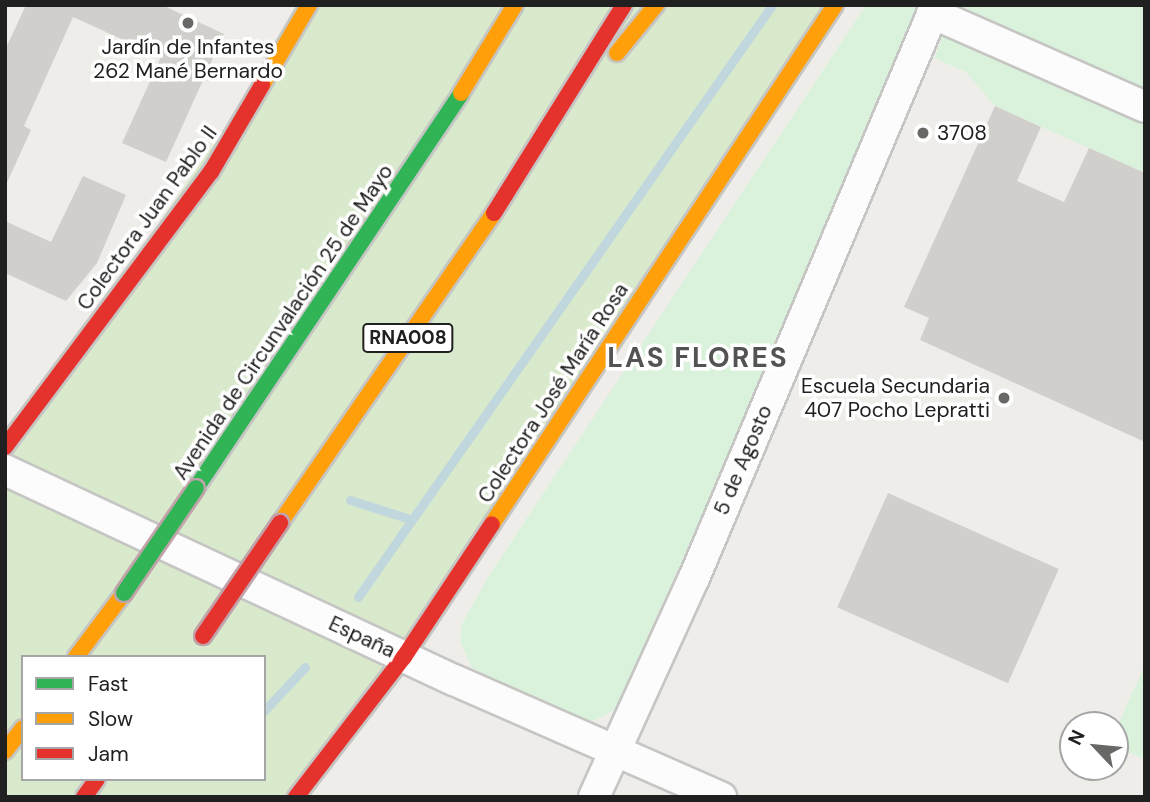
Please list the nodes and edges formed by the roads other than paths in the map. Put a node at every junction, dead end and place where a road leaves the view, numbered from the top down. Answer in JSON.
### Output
{"nodes":[{"id":1,"x":309,"y":5,"type":"edge"},
{"id":2,"x":498,"y":5,"type":"edge"},
{"id":3,"x":515,"y":5,"type":"edge"},
{"id":4,"x":624,"y":5,"type":"edge"},
{"id":5,"x":656,"y":5,"type":"edge"},
{"id":6,"x":835,"y":5,"type":"edge"},
{"id":7,"x":934,"y":9,"type":"edge"},
{"id":8,"x":1145,"y":107,"type":"edge"},
{"id":9,"x":445,"y":119,"type":"junction"},
{"id":10,"x":536,"y":152,"type":"junction"},
{"id":11,"x":5,"y":447,"type":"edge"},
{"id":12,"x":5,"y":470,"type":"edge"},
{"id":13,"x":200,"y":641,"type":"dead end"},
{"id":14,"x":78,"y":655,"type":"edge"},
{"id":15,"x":404,"y":657,"type":"junction"},
{"id":16,"x":21,"y":731,"type":"edge"},
{"id":17,"x":5,"y":751,"type":"edge"},
{"id":18,"x":614,"y":752,"type":"junction"},
{"id":19,"x":96,"y":781,"type":"edge"},
{"id":20,"x":84,"y":797,"type":"edge"},
{"id":21,"x":296,"y":797,"type":"edge"},
{"id":22,"x":594,"y":797,"type":"edge"},
{"id":23,"x":721,"y":797,"type":"edge"}],
"edges":[{"from":1,"to":11,"type":"main road","name":"Colectora Juan Pablo II"},
{"from":2,"to":9,"type":"main road"},
{"from":3,"to":9,"type":"main road","name":"Avenida de Circunvalación 25 de Mayo"},
{"from":4,"to":10,"type":"main road","number":"RNA008"},
{"from":5,"to":10,"type":"main road"},
{"from":6,"to":15,"type":"main road","name":"Colectora José María Rosa"},
{"from":7,"to":8,"type":"street"},
{"from":7,"to":18,"type":"street","name":"5 de Agosto"},
{"from":9,"to":14,"type":"main road","name":"Avenida de Circunvalación 25 de Mayo","bridge":true},
{"from":10,"to":13,"type":"main road","number":"RNA008","bridge":true},
{"from":12,"to":15,"type":"street","name":"España"},
{"from":15,"to":18,"type":"street","name":"España"},
{"from":15,"to":21,"type":"main road","name":"Colectora José María Rosa"},
{"from":16,"to":17,"type":"main road"},
{"from":18,"to":22,"type":"street","name":"5 de Agosto"},
{"from":18,"to":23,"type":"street","name":"España"},
{"from":19,"to":20,"type":"main road"}]}
